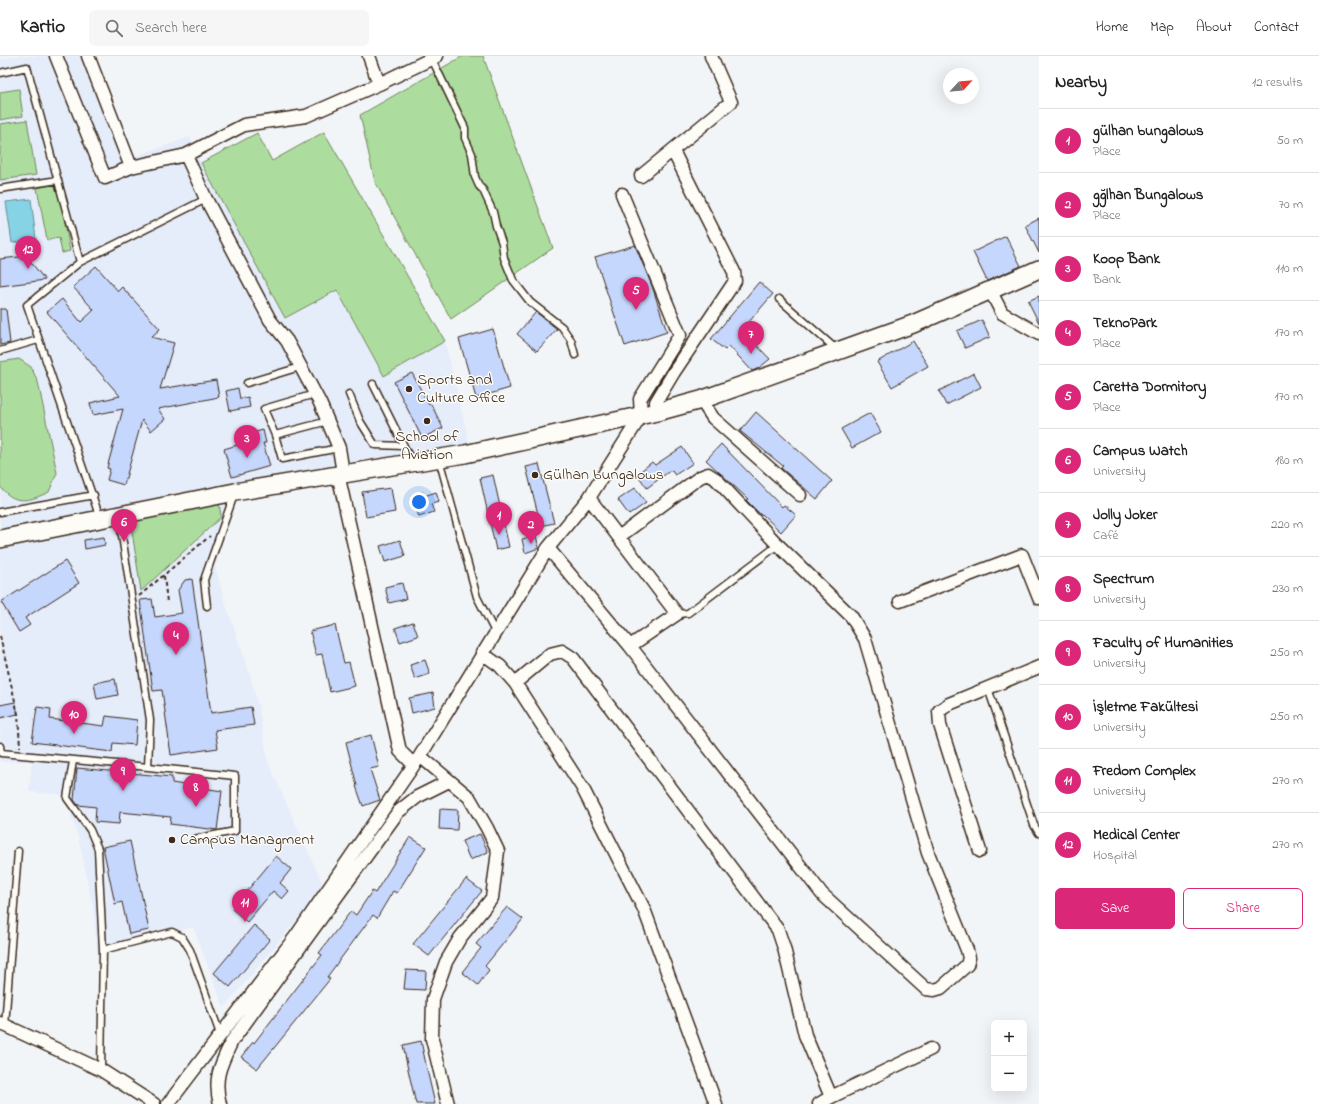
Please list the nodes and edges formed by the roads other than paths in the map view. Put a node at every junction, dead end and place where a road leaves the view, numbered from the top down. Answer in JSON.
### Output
{"nodes":[{"id":1,"x":56,"y":56,"type":"edge"},
{"id":2,"x":88,"y":56,"type":"edge"},
{"id":3,"x":369,"y":56,"type":"edge"},
{"id":4,"x":711,"y":56,"type":"edge"},
{"id":5,"x":435,"y":58,"type":"edge"},
{"id":6,"x":0,"y":73,"type":"edge"},
{"id":7,"x":379,"y":84,"type":"junction"},
{"id":8,"x":673,"y":151,"type":"junction"},
{"id":9,"x":186,"y":155,"type":"junction"},
{"id":10,"x":131,"y":167,"type":"junction"},
{"id":11,"x":641,"y":176,"type":"dead end"},
{"id":12,"x":58,"y":180,"type":"junction"},
{"id":13,"x":0,"y":189,"type":"edge"},
{"id":14,"x":622,"y":194,"type":"dead end"},
{"id":15,"x":206,"y":199,"type":"junction"},
{"id":16,"x":80,"y":262,"type":"junction"},
{"id":17,"x":1039,"y":269,"type":"edge"},
{"id":18,"x":990,"y":290,"type":"junction"},
{"id":19,"x":779,"y":299,"type":"dead end"},
{"id":20,"x":1039,"y":334,"type":"edge"},
{"id":21,"x":38,"y":340,"type":"junction"},
{"id":22,"x":838,"y":351,"type":"junction"},
{"id":23,"x":0,"y":352,"type":"edge"},
{"id":24,"x":575,"y":355,"type":"dead end"},
{"id":25,"x":300,"y":368,"type":"junction"},
{"id":26,"x":247,"y":383,"type":"dead end"},
{"id":27,"x":373,"y":384,"type":"dead end"},
{"id":28,"x":315,"y":394,"type":"junction"},
{"id":29,"x":348,"y":394,"type":"dead end"},
{"id":30,"x":701,"y":400,"type":"junction"},
{"id":31,"x":649,"y":414,"type":"junction"},
{"id":32,"x":328,"y":421,"type":"junction"},
{"id":33,"x":275,"y":435,"type":"junction"},
{"id":34,"x":404,"y":446,"type":"junction"},
{"id":35,"x":339,"y":448,"type":"junction"},
{"id":36,"x":439,"y":458,"type":"junction"},
{"id":37,"x":412,"y":462,"type":"junction"},
{"id":38,"x":341,"y":474,"type":"junction"},
{"id":39,"x":235,"y":492,"type":"junction"},
{"id":40,"x":94,"y":495,"type":"junction"},
{"id":41,"x":800,"y":495,"type":"dead end"},
{"id":42,"x":589,"y":498,"type":"junction"},
{"id":43,"x":0,"y":512,"type":"edge"},
{"id":44,"x":119,"y":516,"type":"junction"},
{"id":45,"x":100,"y":518,"type":"junction"},
{"id":46,"x":620,"y":536,"type":"junction"},
{"id":47,"x":0,"y":539,"type":"edge"},
{"id":48,"x":778,"y":545,"type":"junction"},
{"id":49,"x":548,"y":548,"type":"junction"},
{"id":50,"x":1039,"y":598,"type":"edge"},
{"id":51,"x":900,"y":601,"type":"dead end"},
{"id":52,"x":207,"y":606,"type":"dead end"},
{"id":53,"x":677,"y":614,"type":"junction"},
{"id":54,"x":495,"y":632,"type":"junction"},
{"id":55,"x":630,"y":646,"type":"junction"},
{"id":56,"x":482,"y":653,"type":"junction"},
{"id":57,"x":1039,"y":667,"type":"edge"},
{"id":58,"x":515,"y":683,"type":"junction"},
{"id":59,"x":988,"y":688,"type":"junction"},
{"id":60,"x":0,"y":746,"type":"edge"},
{"id":61,"x":73,"y":761,"type":"junction"},
{"id":62,"x":417,"y":761,"type":"junction"},
{"id":63,"x":148,"y":767,"type":"junction"},
{"id":64,"x":449,"y":780,"type":"junction"},
{"id":65,"x":1039,"y":833,"type":"edge"},
{"id":66,"x":194,"y":840,"type":"dead end"},
{"id":67,"x":18,"y":851,"type":"dead end"},
{"id":68,"x":980,"y":851,"type":"dead end"},
{"id":69,"x":103,"y":950,"type":"junction"},
{"id":70,"x":2,"y":1024,"type":"edge"},
{"id":71,"x":221,"y":1035,"type":"junction"},
{"id":72,"x":931,"y":1049,"type":"dead end"},
{"id":73,"x":101,"y":1070,"type":"junction"},
{"id":74,"x":831,"y":1097,"type":"junction"},
{"id":75,"x":154,"y":1104,"type":"edge"},
{"id":76,"x":168,"y":1104,"type":"edge"},
{"id":77,"x":220,"y":1104,"type":"edge"},
{"id":78,"x":448,"y":1104,"type":"edge"},
{"id":79,"x":716,"y":1104,"type":"edge"},
{"id":80,"x":819,"y":1104,"type":"edge"}],
"edges":[{"from":1,"to":10,"type":"street"},
{"from":2,"to":10,"type":"street"},
{"from":3,"to":7,"type":"street"},
{"from":4,"to":8,"type":"street"},
{"from":5,"to":7,"type":"street"},
{"from":5,"to":24,"type":"lane"},
{"from":6,"to":12,"type":"lane"},
{"from":7,"to":9,"type":"street"},
{"from":8,"to":11,"type":"street"},
{"from":8,"to":31,"type":"street"},
{"from":9,"to":10,"type":"street"},
{"from":9,"to":15,"type":"street"},
{"from":12,"to":13,"type":"lane"},
{"from":12,"to":16,"type":"lane"},
{"from":14,"to":31,"type":"street"},
{"from":15,"to":16,"type":"lane"},
{"from":15,"to":25,"type":"street"},
{"from":16,"to":21,"type":"lane"},
{"from":17,"to":18,"type":"street"},
{"from":18,"to":20,"type":"street"},
{"from":18,"to":22,"type":"street"},
{"from":19,"to":22,"type":"lane"},
{"from":21,"to":23,"type":"lane"},
{"from":21,"to":40,"type":"lane"},
{"from":22,"to":30,"type":"street"},
{"from":25,"to":26,"type":"lane"},
{"from":25,"to":28,"type":"street"},
{"from":27,"to":34,"type":"lane"},
{"from":28,"to":32,"type":"street"},
{"from":28,"to":33,"type":"lane"},
{"from":29,"to":34,"type":"lane"},
{"from":30,"to":31,"type":"street"},
{"from":30,"to":41,"type":"street"},
{"from":31,"to":36,"type":"street"},
{"from":31,"to":42,"type":"street"},
{"from":32,"to":33,"type":"lane"},
{"from":32,"to":35,"type":"street"},
{"from":33,"to":35,"type":"lane"},
{"from":34,"to":37,"type":"lane"},
{"from":35,"to":38,"type":"street"},
{"from":36,"to":37,"type":"street"},
{"from":36,"to":54,"type":"lane"},
{"from":37,"to":38,"type":"street"},
{"from":38,"to":39,"type":"street"},
{"from":38,"to":62,"type":"street"},
{"from":39,"to":44,"type":"street"},
{"from":39,"to":52,"type":"lane"},
{"from":40,"to":43,"type":"lane"},
{"from":40,"to":45,"type":"lane"},
{"from":42,"to":46,"type":"street"},
{"from":42,"to":49,"type":"street"},
{"from":44,"to":45,"type":"street"},
{"from":44,"to":63,"type":"lane"},
{"from":45,"to":47,"type":"street"},
{"from":46,"to":48,"type":"street"},
{"from":46,"to":53,"type":"street"},
{"from":48,"to":53,"type":"lane"},
{"from":48,"to":55,"type":"street"},
{"from":49,"to":54,"type":"street"},
{"from":49,"to":55,"type":"street"},
{"from":50,"to":51,"type":"street"},
{"from":53,"to":55,"type":"street"},
{"from":54,"to":56,"type":"street"},
{"from":56,"to":58,"type":"street"},
{"from":56,"to":62,"type":"street"},
{"from":57,"to":59,"type":"street"},
{"from":58,"to":74,"type":"street"},
{"from":58,"to":79,"type":"street"},
{"from":59,"to":65,"type":"lane"},
{"from":59,"to":68,"type":"street"},
{"from":60,"to":61,"type":"lane"},
{"from":61,"to":63,"type":"lane"},
{"from":61,"to":69,"type":"lane"},
{"from":62,"to":64,"type":"street"},
{"from":62,"to":71,"type":"street"},
{"from":63,"to":66,"type":"lane"},
{"from":64,"to":77,"type":"street"},
{"from":64,"to":78,"type":"street"},
{"from":67,"to":70,"type":"lane"},
{"from":69,"to":71,"type":"lane"},
{"from":69,"to":73,"type":"lane"},
{"from":70,"to":73,"type":"street"},
{"from":71,"to":76,"type":"street"},
{"from":72,"to":74,"type":"street"},
{"from":73,"to":75,"type":"street"},
{"from":74,"to":80,"type":"street"}]}
